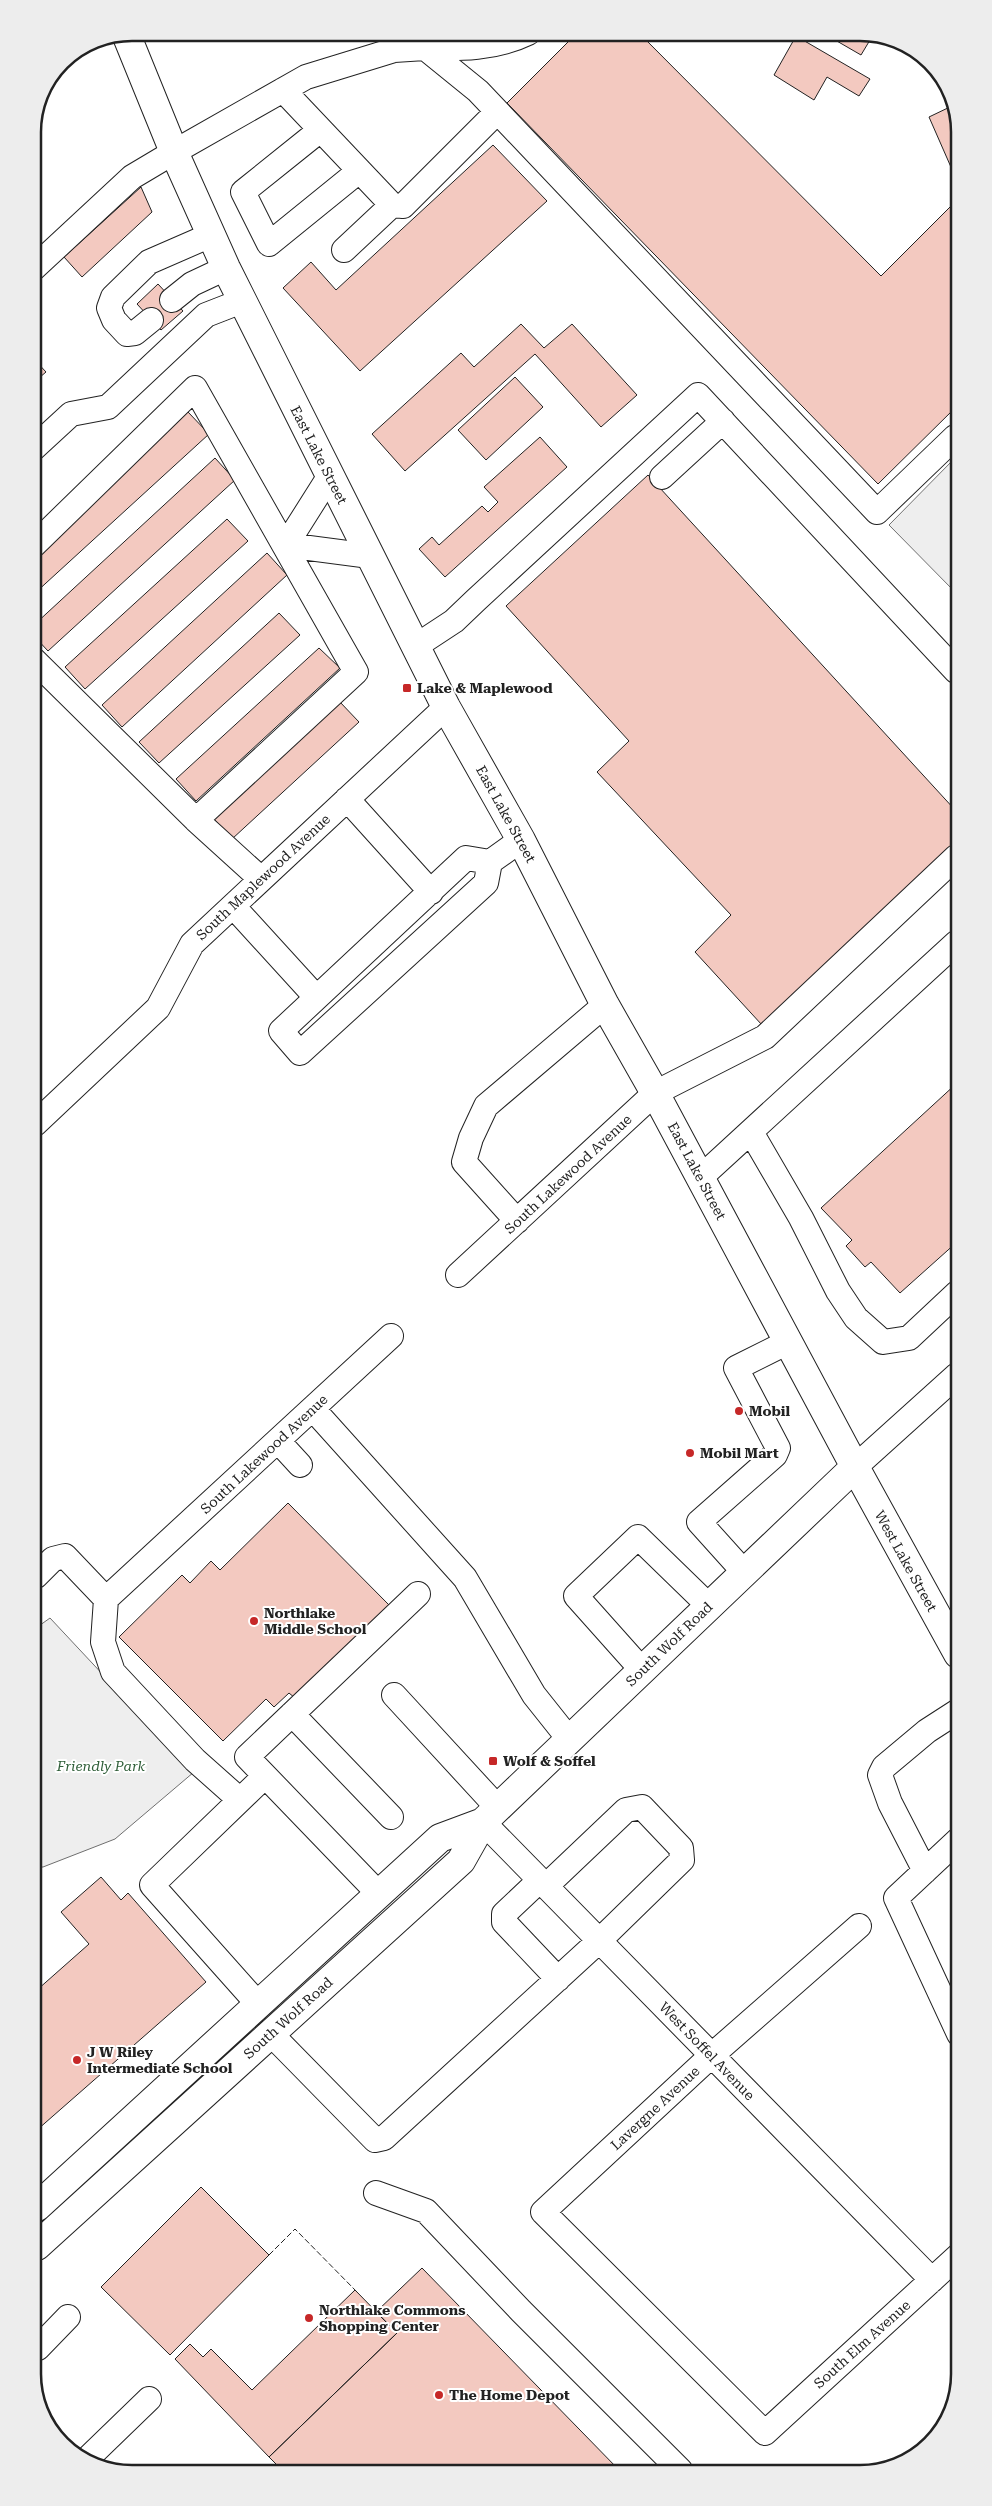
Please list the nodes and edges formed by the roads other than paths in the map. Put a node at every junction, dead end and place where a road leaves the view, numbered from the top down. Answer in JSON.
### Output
{"nodes":[{"id":1,"x":129,"y":41,"type":"edge"},
{"id":2,"x":509,"y":41,"type":"edge"},
{"id":3,"x":424,"y":48,"type":"junction"},
{"id":4,"x":283,"y":90,"type":"junction"},
{"id":5,"x":497,"y":112,"type":"junction"},
{"id":6,"x":319,"y":130,"type":"junction"},
{"id":7,"x":174,"y":152,"type":"junction"},
{"id":8,"x":359,"y":170,"type":"junction"},
{"id":9,"x":392,"y":205,"type":"junction"},
{"id":10,"x":211,"y":235,"type":"junction"},
{"id":11,"x":344,"y":250,"type":"dead end"},
{"id":12,"x":175,"y":252,"type":"junction"},
{"id":13,"x":41,"y":262,"type":"edge"},
{"id":14,"x":226,"y":268,"type":"junction"},
{"id":15,"x":192,"y":284,"type":"junction"},
{"id":16,"x":172,"y":300,"type":"dead end"},
{"id":17,"x":242,"y":301,"type":"junction"},
{"id":18,"x":151,"y":320,"type":"dead end"},
{"id":19,"x":723,"y":421,"type":"junction"},
{"id":20,"x":41,"y":441,"type":"edge"},
{"id":21,"x":951,"y":441,"type":"edge"},
{"id":22,"x":330,"y":477,"type":"junction"},
{"id":23,"x":662,"y":477,"type":"dead end"},
{"id":24,"x":41,"y":537,"type":"edge"},
{"id":25,"x":286,"y":545,"type":"junction"},
{"id":26,"x":370,"y":556,"type":"junction"},
{"id":27,"x":416,"y":646,"type":"junction"},
{"id":28,"x":951,"y":666,"type":"edge"},
{"id":29,"x":41,"y":667,"type":"edge"},
{"id":30,"x":446,"y":707,"type":"junction"},
{"id":31,"x":347,"y":799,"type":"junction"},
{"id":32,"x":196,"y":820,"type":"junction"},
{"id":33,"x":521,"y":840,"type":"junction"},
{"id":34,"x":490,"y":862,"type":"junction"},
{"id":35,"x":951,"y":862,"type":"edge"},
{"id":36,"x":261,"y":879,"type":"junction"},
{"id":37,"x":431,"y":892,"type":"junction"},
{"id":38,"x":233,"y":906,"type":"junction"},
{"id":39,"x":951,"y":948,"type":"edge"},
{"id":40,"x":316,"y":997,"type":"junction"},
{"id":41,"x":606,"y":1005,"type":"junction"},
{"id":42,"x":656,"y":1093,"type":"junction"},
{"id":43,"x":41,"y":1118,"type":"edge"},
{"id":44,"x":751,"y":1132,"type":"junction"},
{"id":45,"x":700,"y":1178,"type":"junction"},
{"id":46,"x":517,"y":1220,"type":"junction"},
{"id":47,"x":458,"y":1275,"type":"dead end"},
{"id":48,"x":951,"y":1299,"type":"edge"},
{"id":49,"x":391,"y":1336,"type":"dead end"},
{"id":50,"x":788,"y":1342,"type":"junction"},
{"id":51,"x":951,"y":1380,"type":"edge"},
{"id":52,"x":313,"y":1409,"type":"junction"},
{"id":53,"x":278,"y":1441,"type":"junction"},
{"id":54,"x":300,"y":1465,"type":"dead end"},
{"id":55,"x":855,"y":1467,"type":"junction"},
{"id":56,"x":41,"y":1571,"type":"edge"},
{"id":57,"x":744,"y":1572,"type":"junction"},
{"id":58,"x":418,"y":1594,"type":"dead end"},
{"id":59,"x":106,"y":1599,"type":"junction"},
{"id":60,"x":709,"y":1606,"type":"junction"},
{"id":61,"x":951,"y":1641,"type":"edge"},
{"id":62,"x":642,"y":1670,"type":"junction"},
{"id":63,"x":394,"y":1695,"type":"dead end"},
{"id":64,"x":292,"y":1714,"type":"junction"},
{"id":65,"x":951,"y":1716,"type":"edge"},
{"id":66,"x":569,"y":1739,"type":"junction"},
{"id":67,"x":265,"y":1776,"type":"junction"},
{"id":68,"x":240,"y":1800,"type":"junction"},
{"id":69,"x":490,"y":1815,"type":"junction"},
{"id":70,"x":391,"y":1817,"type":"dead end"},
{"id":71,"x":951,"y":1847,"type":"edge"},
{"id":72,"x":925,"y":1871,"type":"junction"},
{"id":73,"x":543,"y":1883,"type":"junction"},
{"id":74,"x":379,"y":1894,"type":"junction"},
{"id":75,"x":859,"y":1926,"type":"dead end"},
{"id":76,"x":600,"y":1942,"type":"junction"},
{"id":77,"x":558,"y":1979,"type":"junction"},
{"id":78,"x":258,"y":2004,"type":"junction"},
{"id":79,"x":951,"y":2017,"type":"edge"},
{"id":80,"x":271,"y":2034,"type":"junction"},
{"id":81,"x":711,"y":2056,"type":"junction"},
{"id":82,"x":376,"y":2193,"type":"dead end"},
{"id":83,"x":41,"y":2203,"type":"edge"},
{"id":84,"x":41,"y":2242,"type":"edge"},
{"id":85,"x":951,"y":2262,"type":"edge"},
{"id":86,"x":932,"y":2280,"type":"junction"},
{"id":87,"x":68,"y":2317,"type":"dead end"},
{"id":88,"x":41,"y":2345,"type":"edge"},
{"id":89,"x":149,"y":2399,"type":"dead end"},
{"id":90,"x":765,"y":2433,"type":"joint"},
{"id":91,"x":90,"y":2455,"type":"edge"},
{"id":92,"x":675,"y":2465,"type":"edge"}],
"edges":[{"from":1,"to":7,"type":"main road"},
{"from":2,"to":3,"type":"street"},
{"from":3,"to":4,"type":"street"},
{"from":3,"to":5,"type":"street"},
{"from":4,"to":6,"type":"street"},
{"from":4,"to":7,"type":"street"},
{"from":5,"to":9,"type":"street"},
{"from":5,"to":21,"type":"street"},
{"from":6,"to":8,"type":"street"},
{"from":6,"to":8,"type":"street"},
{"from":7,"to":10,"type":"main road","name":"East Lake Street"},
{"from":7,"to":13,"type":"street"},
{"from":8,"to":9,"type":"street"},
{"from":9,"to":11,"type":"street"},
{"from":10,"to":12,"type":"street"},
{"from":10,"to":14,"type":"main road","name":"East Lake Street"},
{"from":12,"to":15,"type":"street"},
{"from":12,"to":18,"type":"street"},
{"from":14,"to":15,"type":"street"},
{"from":14,"to":17,"type":"main road","name":"East Lake Street"},
{"from":15,"to":16,"type":"street"},
{"from":17,"to":20,"type":"street"},
{"from":17,"to":22,"type":"main road","name":"East Lake Street"},
{"from":19,"to":23,"type":"street"},
{"from":19,"to":27,"type":"street"},
{"from":19,"to":28,"type":"street"},
{"from":22,"to":25,"type":"street"},
{"from":22,"to":26,"type":"main road","name":"East Lake Street"},
{"from":24,"to":25,"type":"street"},
{"from":25,"to":26,"type":"street"},
{"from":25,"to":32,"type":"street"},
{"from":26,"to":27,"type":"main road","name":"East Lake Street"},
{"from":27,"to":30,"type":"main road","name":"East Lake Street"},
{"from":29,"to":32,"type":"street"},
{"from":30,"to":31,"type":"street","name":"South Maplewood Avenue"},
{"from":30,"to":33,"type":"main road","name":"East Lake Street"},
{"from":31,"to":36,"type":"street","name":"South Maplewood Avenue"},
{"from":31,"to":37,"type":"street"},
{"from":32,"to":36,"type":"street"},
{"from":33,"to":34,"type":"street"},
{"from":33,"to":41,"type":"main road","name":"East Lake Street"},
{"from":34,"to":37,"type":"street"},
{"from":34,"to":40,"type":"street"},
{"from":35,"to":42,"type":"street","name":"South Lakewood Avenue"},
{"from":36,"to":38,"type":"street","name":"South Maplewood Avenue"},
{"from":37,"to":40,"type":"street"},
{"from":38,"to":40,"type":"street"},
{"from":38,"to":43,"type":"street","name":"South Maplewood Avenue"},
{"from":39,"to":44,"type":"street"},
{"from":41,"to":42,"type":"main road","name":"East Lake Street"},
{"from":41,"to":46,"type":"street"},
{"from":42,"to":45,"type":"main road","name":"East Lake Street"},
{"from":42,"to":46,"type":"street","name":"South Lakewood Avenue"},
{"from":44,"to":45,"type":"street"},
{"from":44,"to":48,"type":"street"},
{"from":45,"to":50,"type":"main road","name":"East Lake Street"},
{"from":46,"to":47,"type":"street","name":"South Lakewood Avenue"},
{"from":49,"to":52,"type":"street","name":"South Lakewood Avenue"},
{"from":50,"to":55,"type":"main road","name":"East Lake Street"},
{"from":50,"to":57,"type":"street"},
{"from":51,"to":55,"type":"street"},
{"from":52,"to":53,"type":"street","name":"South Lakewood Avenue"},
{"from":52,"to":66,"type":"street"},
{"from":53,"to":54,"type":"street"},
{"from":53,"to":59,"type":"street","name":"South Lakewood Avenue"},
{"from":55,"to":57,"type":"main road","name":"South Wolf Road"},
{"from":55,"to":61,"type":"main road","name":"West Lake Street"},
{"from":56,"to":59,"type":"street"},
{"from":57,"to":60,"type":"main road","name":"South Wolf Road"},
{"from":58,"to":64,"type":"street"},
{"from":59,"to":68,"type":"street"},
{"from":60,"to":62,"type":"main road","name":"South Wolf Road"},
{"from":60,"to":62,"type":"street"},
{"from":62,"to":66,"type":"main road","name":"South Wolf Road"},
{"from":63,"to":69,"type":"street","name":"West Soffel Avenue"},
{"from":64,"to":67,"type":"street"},
{"from":64,"to":70,"type":"street"},
{"from":65,"to":72,"type":"street"},
{"from":66,"to":69,"type":"main road","name":"South Wolf Road"},
{"from":67,"to":68,"type":"street"},
{"from":67,"to":74,"type":"street"},
{"from":68,"to":78,"type":"street"},
{"from":69,"to":73,"type":"street","name":"West Soffel Avenue"},
{"from":69,"to":74,"type":"main road","name":"South Wolf Road"},
{"from":69,"to":80,"type":"main road","name":"South Wolf Road"},
{"from":71,"to":72,"type":"street"},
{"from":72,"to":79,"type":"street"},
{"from":73,"to":76,"type":"street","name":"West Soffel Avenue"},
{"from":73,"to":76,"type":"street"},
{"from":73,"to":77,"type":"street"},
{"from":74,"to":78,"type":"main road","name":"South Wolf Road"},
{"from":75,"to":81,"type":"street","name":"Lavergne Avenue"},
{"from":76,"to":77,"type":"street"},
{"from":76,"to":81,"type":"street","name":"West Soffel Avenue"},
{"from":77,"to":80,"type":"street"},
{"from":78,"to":83,"type":"main road","name":"South Wolf Road"},
{"from":80,"to":84,"type":"main road","name":"South Wolf Road"},
{"from":81,"to":86,"type":"street","name":"West Soffel Avenue"},
{"from":81,"to":90,"type":"street","name":"Lavergne Avenue"},
{"from":82,"to":92,"type":"street"},
{"from":85,"to":86,"type":"street","name":"South Elm Avenue"},
{"from":86,"to":90,"type":"street","name":"South Elm Avenue"},
{"from":87,"to":88,"type":"street"},
{"from":89,"to":91,"type":"street"}]}
